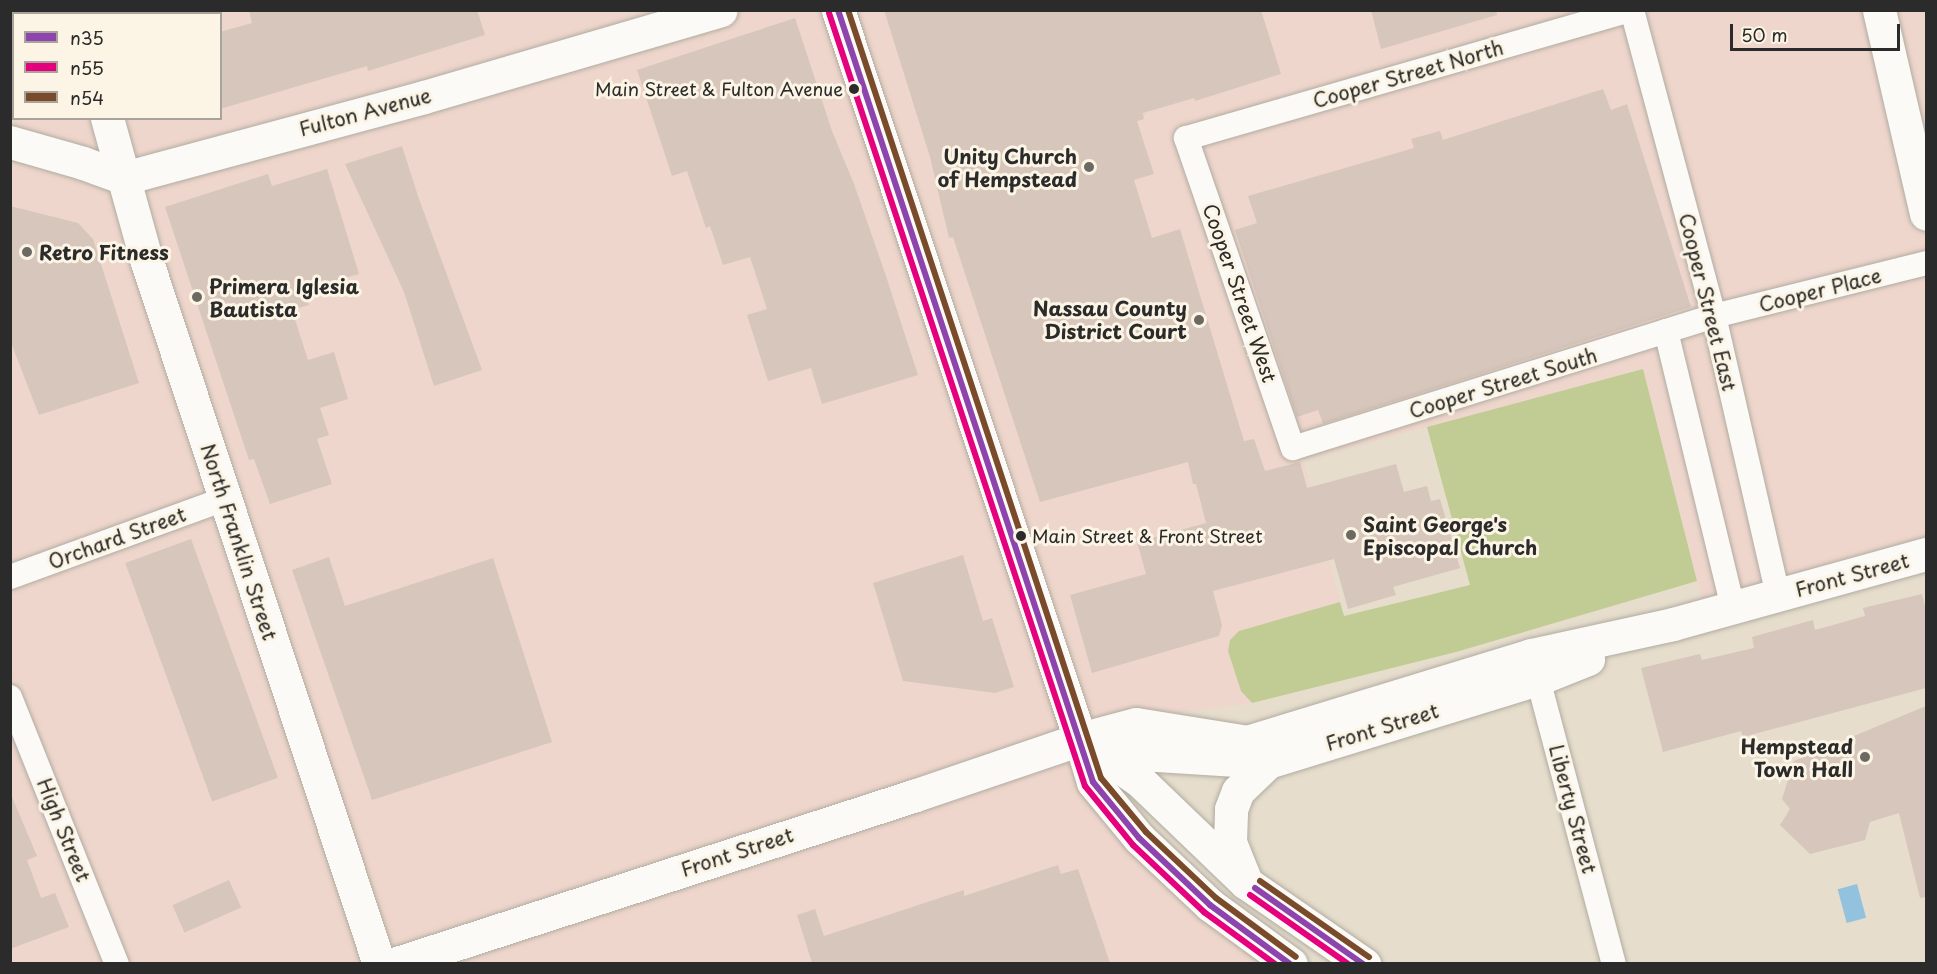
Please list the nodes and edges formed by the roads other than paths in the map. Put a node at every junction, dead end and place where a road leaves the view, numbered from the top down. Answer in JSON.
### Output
{"nodes":[{"id":1,"x":721,"y":10,"type":"edge"},
{"id":2,"x":838,"y":10,"type":"edge"},
{"id":3,"x":1631,"y":10,"type":"edge"},
{"id":4,"x":1879,"y":10,"type":"edge"},
{"id":5,"x":108,"y":120,"type":"edge"},
{"id":6,"x":1186,"y":138,"type":"joint"},
{"id":7,"x":10,"y":142,"type":"edge"},
{"id":8,"x":1919,"y":151,"type":"edge"},
{"id":9,"x":124,"y":178,"type":"junction"},
{"id":10,"x":1926,"y":214,"type":"edge"},
{"id":11,"x":1926,"y":263,"type":"edge"},
{"id":12,"x":1714,"y":316,"type":"junction"},
{"id":13,"x":1666,"y":331,"type":"junction"},
{"id":14,"x":1293,"y":448,"type":"joint"},
{"id":15,"x":224,"y":499,"type":"junction"},
{"id":16,"x":1926,"y":554,"type":"edge"},
{"id":17,"x":10,"y":577,"type":"edge"},
{"id":18,"x":1778,"y":595,"type":"junction"},
{"id":19,"x":1733,"y":607,"type":"junction"},
{"id":20,"x":1535,"y":667,"type":"junction"},
{"id":21,"x":10,"y":697,"type":"edge"},
{"id":22,"x":1080,"y":739,"type":"junction"},
{"id":23,"x":1268,"y":762,"type":"junction"},
{"id":24,"x":1245,"y":882,"type":"junction"},
{"id":25,"x":117,"y":963,"type":"edge"},
{"id":26,"x":379,"y":963,"type":"edge"},
{"id":27,"x":393,"y":963,"type":"edge"},
{"id":28,"x":1292,"y":963,"type":"edge"},
{"id":29,"x":1364,"y":963,"type":"edge"},
{"id":30,"x":1614,"y":963,"type":"edge"}],
"edges":[{"from":1,"to":9,"type":"main road","name":"Fulton Avenue"},
{"from":2,"to":22,"type":"main road"},
{"from":3,"to":6,"type":"street","name":"Cooper Street North"},
{"from":3,"to":12,"type":"street","name":"Cooper Street East"},
{"from":4,"to":8,"type":"main road"},
{"from":5,"to":9,"type":"main road","name":"North Franklin Street"},
{"from":6,"to":14,"type":"street","name":"Cooper Street West"},
{"from":7,"to":9,"type":"main road"},
{"from":8,"to":10,"type":"main road"},
{"from":9,"to":15,"type":"main road","name":"North Franklin Street"},
{"from":11,"to":12,"type":"street","name":"Cooper Place"},
{"from":12,"to":13,"type":"street","name":"Cooper Street South"},
{"from":12,"to":18,"type":"street","name":"Cooper Street East"},
{"from":13,"to":14,"type":"street","name":"Cooper Street South"},
{"from":13,"to":19,"type":"street"},
{"from":15,"to":17,"type":"street","name":"Orchard Street"},
{"from":15,"to":26,"type":"main road","name":"North Franklin Street"},
{"from":16,"to":18,"type":"main road","name":"Front Street"},
{"from":18,"to":19,"type":"main road","name":"Front Street"},
{"from":19,"to":20,"type":"main road","name":"Front Street"},
{"from":20,"to":22,"type":"main road","name":"Front Street"},
{"from":20,"to":23,"type":"main road","name":"Front Street"},
{"from":20,"to":30,"type":"street","name":"Liberty Street"},
{"from":21,"to":25,"type":"street","name":"High Street"},
{"from":22,"to":23,"type":"main road","name":"Front Street"},
{"from":22,"to":24,"type":"main road"},
{"from":22,"to":27,"type":"main road","name":"Front Street"},
{"from":22,"to":28,"type":"main road"},
{"from":23,"to":24,"type":"main road"},
{"from":24,"to":29,"type":"main road"}]}
